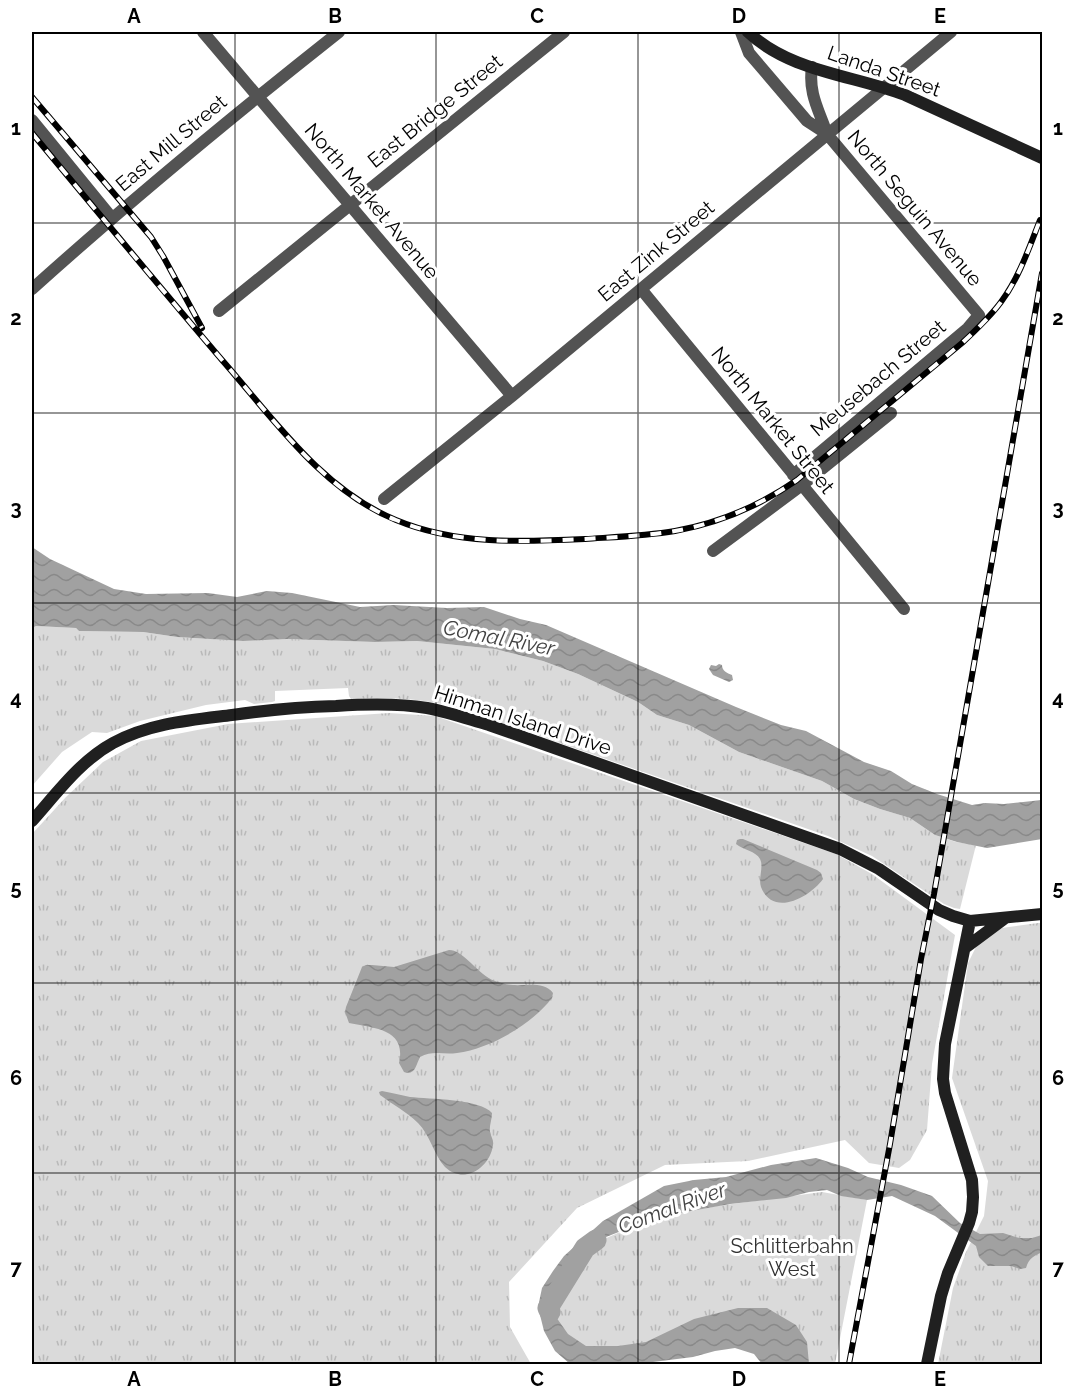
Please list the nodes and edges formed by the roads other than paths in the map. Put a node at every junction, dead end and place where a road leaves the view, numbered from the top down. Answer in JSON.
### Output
{"nodes":[{"id":1,"x":203,"y":32,"type":"edge"},
{"id":2,"x":339,"y":32,"type":"edge"},
{"id":3,"x":564,"y":32,"type":"edge"},
{"id":4,"x":741,"y":32,"type":"edge"},
{"id":5,"x":748,"y":32,"type":"edge"},
{"id":6,"x":951,"y":32,"type":"edge"},
{"id":7,"x":812,"y":67,"type":"junction"},
{"id":8,"x":883,"y":87,"type":"junction"},
{"id":9,"x":258,"y":96,"type":"junction"},
{"id":10,"x":32,"y":120,"type":"edge"},
{"id":11,"x":827,"y":134,"type":"junction"},
{"id":12,"x":1042,"y":159,"type":"edge"},
{"id":13,"x":350,"y":206,"type":"junction"},
{"id":14,"x":112,"y":218,"type":"junction"},
{"id":15,"x":32,"y":289,"type":"edge"},
{"id":16,"x":641,"y":289,"type":"junction"},
{"id":17,"x":974,"y":308,"type":"joint"},
{"id":18,"x":219,"y":311,"type":"dead end"},
{"id":19,"x":512,"y":396,"type":"junction"},
{"id":20,"x":891,"y":413,"type":"dead end"},
{"id":21,"x":793,"y":474,"type":"junction"},
{"id":22,"x":802,"y":485,"type":"junction"},
{"id":23,"x":384,"y":500,"type":"dead end"},
{"id":24,"x":713,"y":550,"type":"dead end"},
{"id":25,"x":904,"y":609,"type":"dead end"},
{"id":26,"x":32,"y":821,"type":"edge"},
{"id":27,"x":1042,"y":914,"type":"edge"},
{"id":28,"x":1004,"y":919,"type":"junction"},
{"id":29,"x":970,"y":921,"type":"junction"},
{"id":30,"x":965,"y":948,"type":"junction"},
{"id":31,"x":927,"y":1365,"type":"edge"}],
"edges":[{"from":1,"to":9,"type":"street","name":"North Market Avenue"},
{"from":2,"to":9,"type":"street","name":"East Mill Street"},
{"from":3,"to":13,"type":"street","name":"East Bridge Street"},
{"from":4,"to":11,"type":"street","name":"North Seguin Avenue"},
{"from":5,"to":7,"type":"street","name":"Landa Street"},
{"from":6,"to":8,"type":"street","name":"East Zink Street"},
{"from":7,"to":8,"type":"street","name":"Landa Street"},
{"from":7,"to":11,"type":"street","name":"North Seguin Avenue"},
{"from":8,"to":11,"type":"street","name":"East Zink Street"},
{"from":8,"to":12,"type":"street","name":"Landa Street"},
{"from":9,"to":13,"type":"street","name":"North Market Avenue"},
{"from":9,"to":14,"type":"street","name":"East Mill Street"},
{"from":10,"to":14,"type":"street"},
{"from":11,"to":16,"type":"street","name":"East Zink Street"},
{"from":11,"to":17,"type":"street","name":"North Seguin Avenue"},
{"from":13,"to":18,"type":"street","name":"East Bridge Street"},
{"from":13,"to":19,"type":"street","name":"North Market Avenue"},
{"from":14,"to":15,"type":"street","name":"East Mill Street"},
{"from":16,"to":19,"type":"street","name":"East Zink Street"},
{"from":16,"to":21,"type":"street","name":"North Market Street"},
{"from":17,"to":21,"type":"street","name":"Meusebach Street"},
{"from":19,"to":23,"type":"street","name":"East Zink Street"},
{"from":20,"to":22,"type":"street","name":"Meusebach Street"},
{"from":21,"to":22,"type":"street","name":"North Market Street"},
{"from":22,"to":24,"type":"street","name":"Meusebach Street"},
{"from":22,"to":25,"type":"street","name":"North Market Street"},
{"from":26,"to":29,"type":"street","name":"Hinman Island Drive"},
{"from":27,"to":28,"type":"street"},
{"from":28,"to":29,"type":"street"},
{"from":28,"to":30,"type":"street"},
{"from":29,"to":30,"type":"street"},
{"from":30,"to":31,"type":"street"}]}
